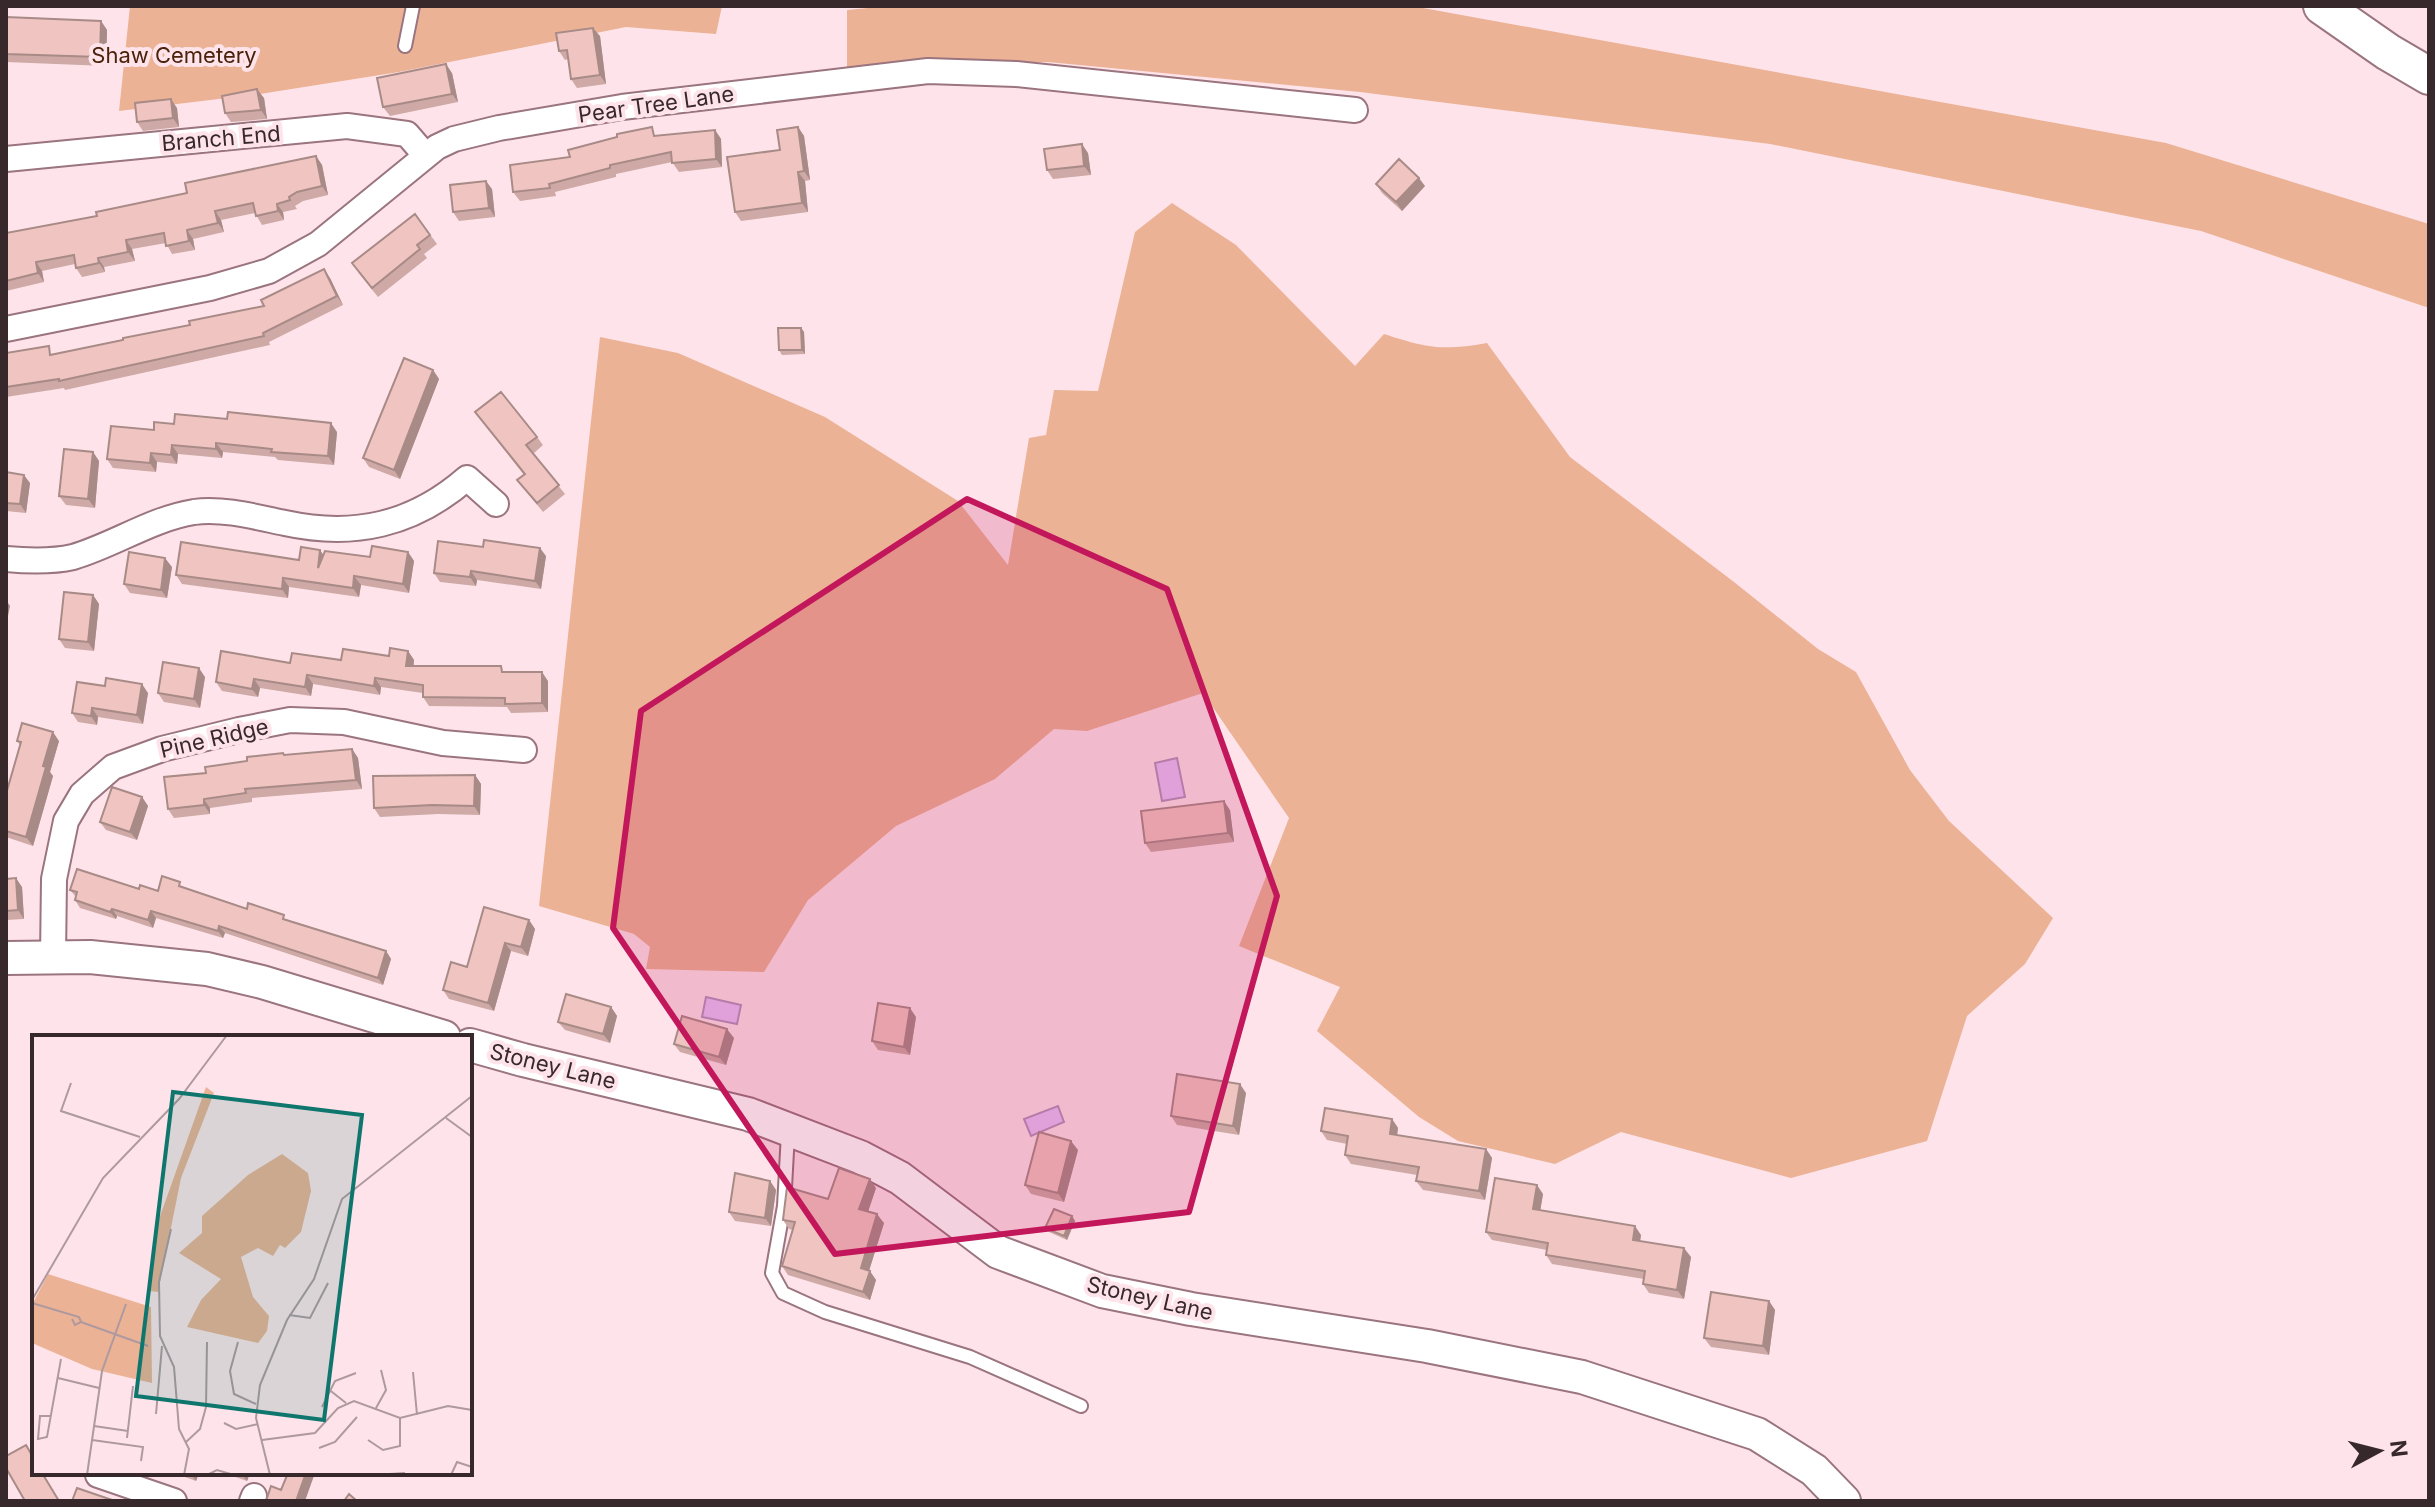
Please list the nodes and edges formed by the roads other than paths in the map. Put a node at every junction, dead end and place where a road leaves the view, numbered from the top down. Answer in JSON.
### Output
{"nodes":[{"id":1,"x":413,"y":6,"type":"edge"},
{"id":2,"x":2322,"y":6,"type":"edge"},
{"id":3,"x":405,"y":46,"type":"dead end"},
{"id":4,"x":2429,"y":76,"type":"edge"},
{"id":5,"x":1355,"y":110,"type":"dead end"},
{"id":6,"x":426,"y":156,"type":"junction"},
{"id":7,"x":6,"y":159,"type":"edge"},
{"id":8,"x":6,"y":329,"type":"edge"},
{"id":9,"x":496,"y":504,"type":"dead end"},
{"id":10,"x":6,"y":559,"type":"edge"},
{"id":11,"x":524,"y":750,"type":"dead end"},
{"id":12,"x":53,"y":957,"type":"junction"},
{"id":13,"x":6,"y":958,"type":"edge"},
{"id":14,"x":437,"y":1035,"type":"edge"},
{"id":15,"x":472,"y":1046,"type":"edge"},
{"id":16,"x":788,"y":1129,"type":"junction"},
{"id":17,"x":1081,"y":1406,"type":"dead end"},
{"id":18,"x":98,"y":1475,"type":"dead end"},
{"id":19,"x":174,"y":1501,"type":"edge"},
{"id":20,"x":1844,"y":1501,"type":"edge"}],
"edges":[{"from":1,"to":3,"type":"lane"},
{"from":2,"to":4,"type":"main road"},
{"from":5,"to":6,"type":"street","name":"Pear Tree Lane"},
{"from":6,"to":7,"type":"street","name":"Branch End"},
{"from":6,"to":8,"type":"street","name":"Pear Tree Lane"},
{"from":9,"to":10,"type":"street"},
{"from":11,"to":12,"type":"street","name":"Pine Ridge"},
{"from":12,"to":13,"type":"street"},
{"from":12,"to":14,"type":"street"},
{"from":15,"to":16,"type":"street","name":"Stoney Lane"},
{"from":16,"to":17,"type":"lane"},
{"from":16,"to":20,"type":"street","name":"Stoney Lane"},
{"from":18,"to":19,"type":"street"}]}
